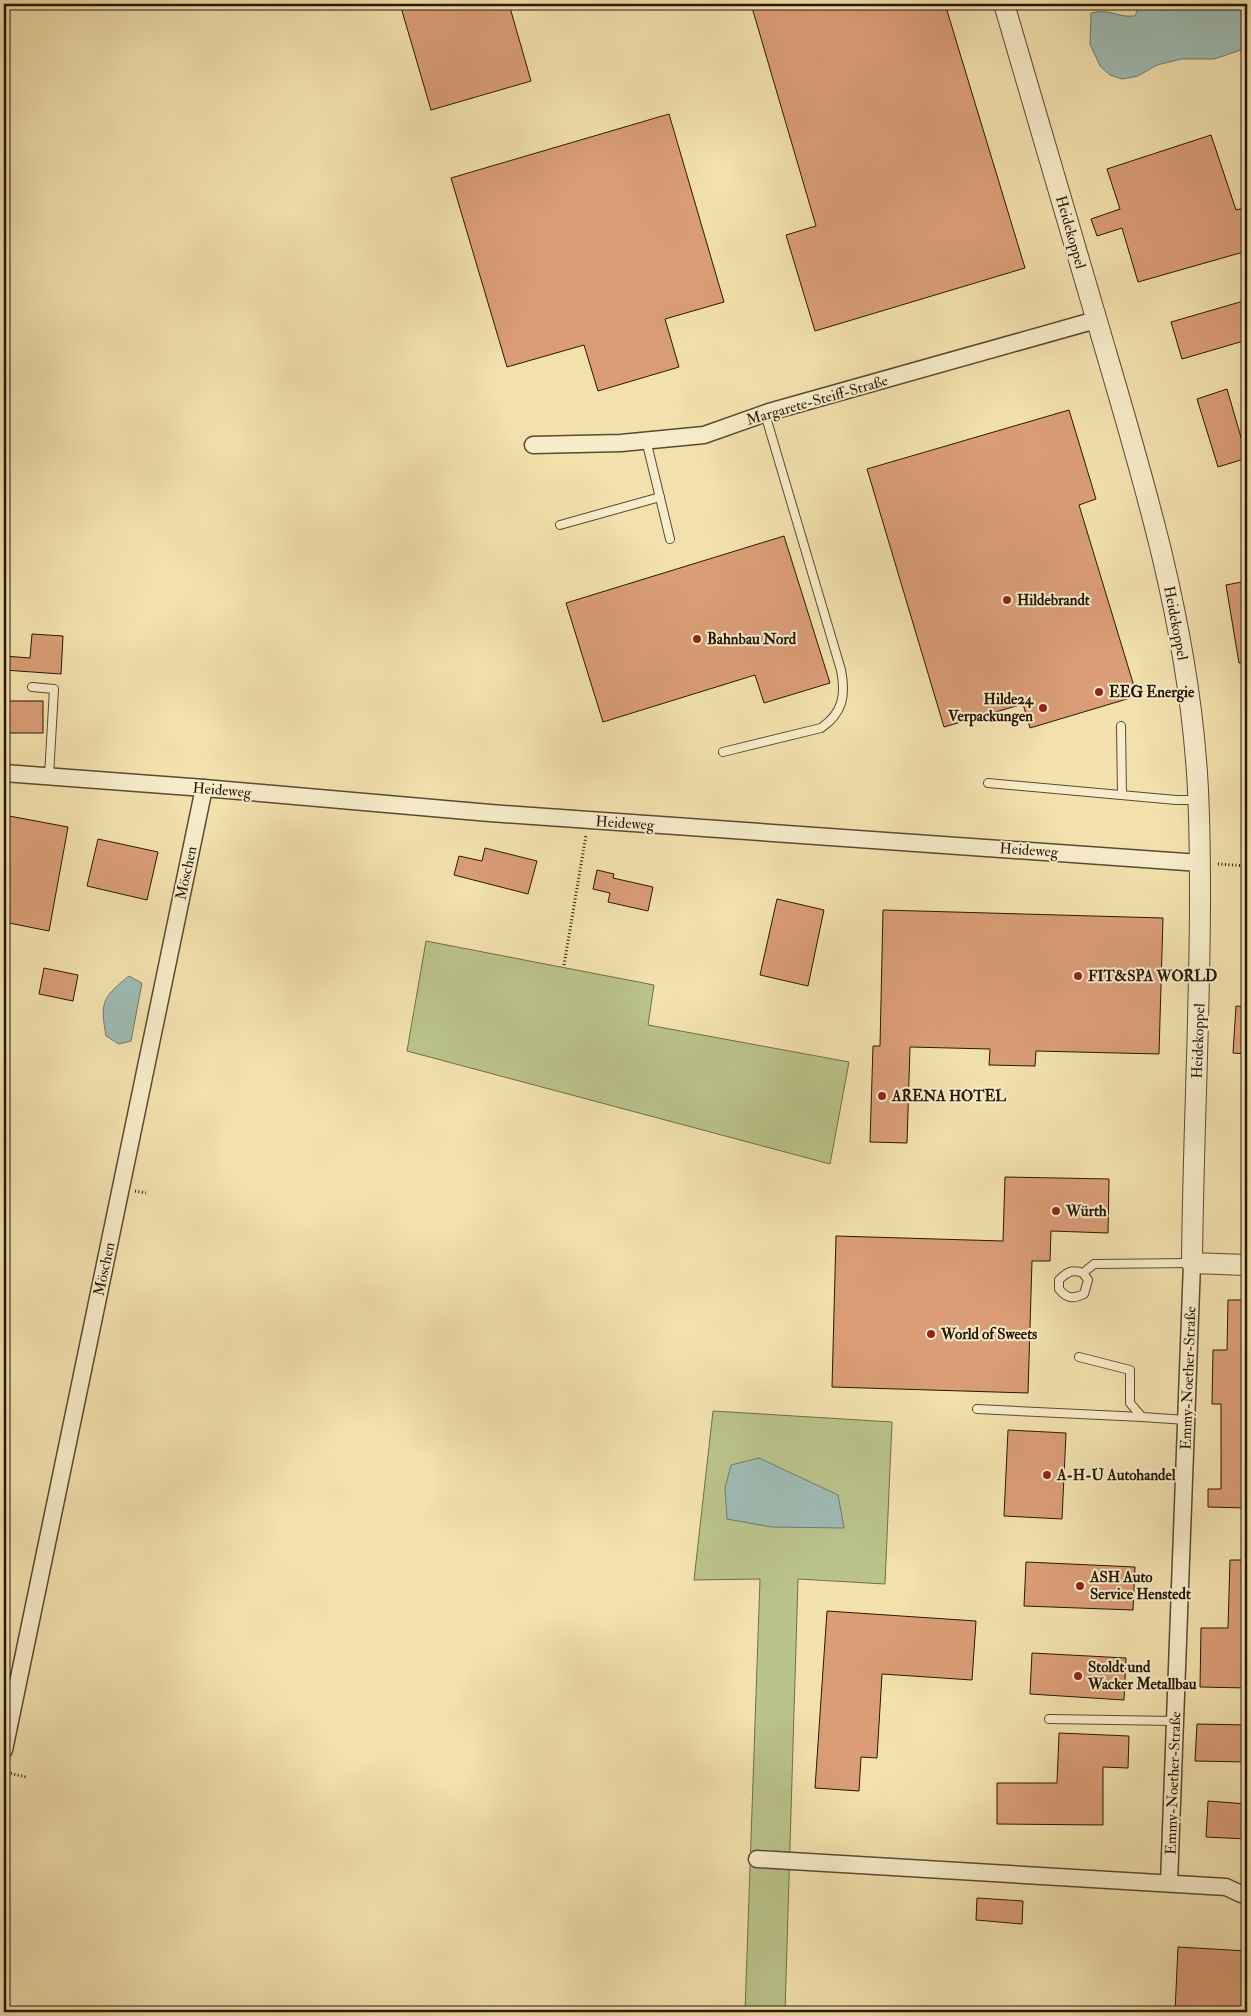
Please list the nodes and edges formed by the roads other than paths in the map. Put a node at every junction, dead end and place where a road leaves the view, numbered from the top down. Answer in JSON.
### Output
{"nodes":[{"id":1,"x":1004,"y":4,"type":"edge"},
{"id":2,"x":1096,"y":320,"type":"junction"},
{"id":3,"x":766,"y":414,"type":"junction"},
{"id":4,"x":646,"y":440,"type":"junction"},
{"id":5,"x":533,"y":446,"type":"dead end"},
{"id":6,"x":660,"y":497,"type":"junction"},
{"id":7,"x":560,"y":524,"type":"dead end"},
{"id":8,"x":670,"y":539,"type":"dead end"},
{"id":9,"x":32,"y":687,"type":"dead end"},
{"id":10,"x":1121,"y":726,"type":"dead end"},
{"id":11,"x":723,"y":752,"type":"dead end"},
{"id":12,"x":4,"y":773,"type":"edge"},
{"id":13,"x":49,"y":776,"type":"junction"},
{"id":14,"x":988,"y":784,"type":"dead end"},
{"id":15,"x":204,"y":788,"type":"junction"},
{"id":16,"x":1122,"y":795,"type":"junction"},
{"id":17,"x":1198,"y":800,"type":"junction"},
{"id":18,"x":1200,"y":863,"type":"junction"},
{"id":19,"x":1192,"y":1264,"type":"junction"},
{"id":20,"x":1247,"y":1265,"type":"edge"},
{"id":21,"x":1083,"y":1273,"type":"dead end"},
{"id":22,"x":1079,"y":1357,"type":"dead end"},
{"id":23,"x":977,"y":1409,"type":"dead end"},
{"id":24,"x":1142,"y":1418,"type":"junction"},
{"id":25,"x":1186,"y":1420,"type":"junction"},
{"id":26,"x":1049,"y":1719,"type":"dead end"},
{"id":27,"x":1175,"y":1721,"type":"junction"},
{"id":28,"x":4,"y":1750,"type":"edge"},
{"id":29,"x":757,"y":1859,"type":"dead end"},
{"id":30,"x":1169,"y":1883,"type":"junction"},
{"id":31,"x":1241,"y":1894,"type":"dead end"}],
"edges":[{"from":1,"to":2,"type":"street","name":"Heidekoppel"},
{"from":2,"to":3,"type":"street","name":"Margarete-Steiff-Straße"},
{"from":2,"to":17,"type":"street","name":"Heidekoppel"},
{"from":3,"to":4,"type":"street","name":"Margarete-Steiff-Straße"},
{"from":3,"to":11,"type":"lane"},
{"from":4,"to":5,"type":"street","name":"Margarete-Steiff-Straße"},
{"from":4,"to":6,"type":"lane"},
{"from":6,"to":7,"type":"lane"},
{"from":6,"to":8,"type":"lane"},
{"from":9,"to":13,"type":"lane"},
{"from":10,"to":16,"type":"lane"},
{"from":12,"to":13,"type":"street","name":"Heideweg"},
{"from":13,"to":15,"type":"street","name":"Heideweg"},
{"from":14,"to":16,"type":"lane"},
{"from":15,"to":18,"type":"street","name":"Heideweg"},
{"from":15,"to":28,"type":"street","name":"Möschen"},
{"from":16,"to":17,"type":"lane"},
{"from":17,"to":18,"type":"street","name":"Heidekoppel"},
{"from":18,"to":19,"type":"street","name":"Heidekoppel"},
{"from":19,"to":20,"type":"street"},
{"from":19,"to":21,"type":"lane"},
{"from":19,"to":25,"type":"street","name":"Emmy-Noether-Straße"},
{"from":22,"to":24,"type":"lane"},
{"from":23,"to":24,"type":"lane"},
{"from":24,"to":25,"type":"lane"},
{"from":25,"to":27,"type":"street","name":"Emmy-Noether-Straße"},
{"from":26,"to":27,"type":"lane"},
{"from":27,"to":30,"type":"street","name":"Emmy-Noether-Straße"},
{"from":29,"to":30,"type":"street"},
{"from":30,"to":31,"type":"street"}]}
